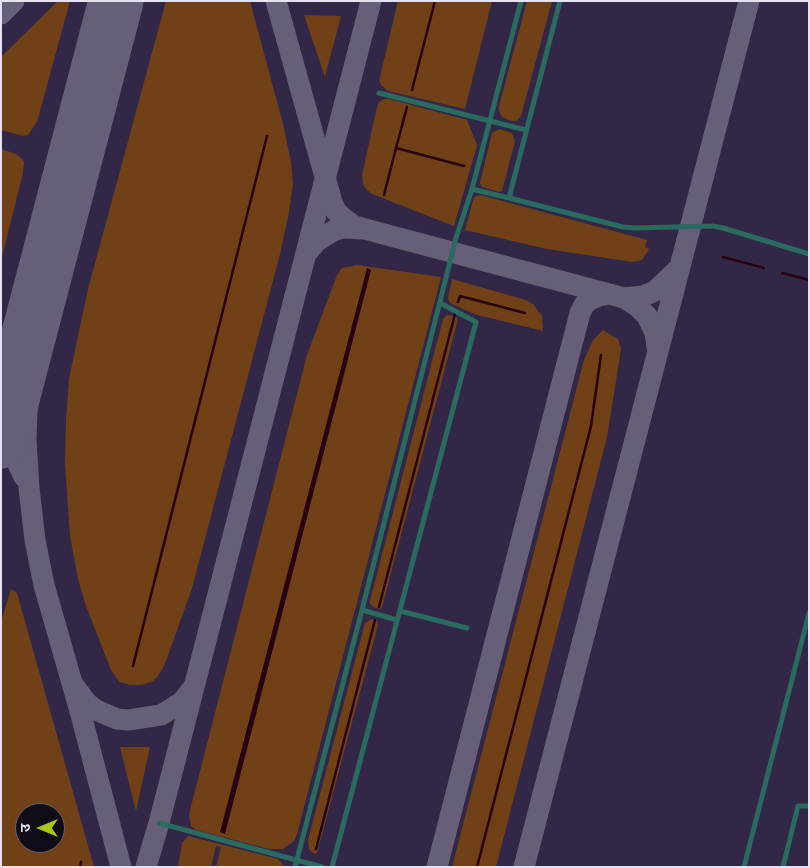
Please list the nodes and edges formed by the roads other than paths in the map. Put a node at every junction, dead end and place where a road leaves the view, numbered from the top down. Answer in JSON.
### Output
{"nodes":[{"id":1,"x":521,"y":1,"type":"edge"},
{"id":2,"x":560,"y":1,"type":"edge"},
{"id":3,"x":379,"y":93,"type":"dead end"},
{"id":4,"x":490,"y":121,"type":"junction"},
{"id":5,"x":526,"y":130,"type":"junction"},
{"id":6,"x":472,"y":188,"type":"junction"},
{"id":7,"x":509,"y":198,"type":"junction"},
{"id":8,"x":809,"y":254,"type":"edge"},
{"id":9,"x":440,"y":303,"type":"junction"},
{"id":10,"x":362,"y":610,"type":"junction"},
{"id":11,"x":400,"y":611,"type":"junction"},
{"id":12,"x":809,"y":613,"type":"edge"},
{"id":13,"x":398,"y":620,"type":"junction"},
{"id":14,"x":467,"y":628,"type":"dead end"},
{"id":15,"x":809,"y":806,"type":"edge"},
{"id":16,"x":159,"y":823,"type":"dead end"},
{"id":17,"x":297,"y":860,"type":"junction"},
{"id":18,"x":295,"y":867,"type":"edge"},
{"id":19,"x":322,"y":867,"type":"edge"},
{"id":20,"x":332,"y":867,"type":"edge"},
{"id":21,"x":744,"y":867,"type":"edge"},
{"id":22,"x":783,"y":867,"type":"edge"}],
"edges":[{"from":1,"to":4,"type":"lane"},
{"from":2,"to":5,"type":"lane"},
{"from":3,"to":4,"type":"lane"},
{"from":4,"to":5,"type":"lane"},
{"from":4,"to":6,"type":"lane"},
{"from":5,"to":7,"type":"lane"},
{"from":6,"to":7,"type":"lane"},
{"from":6,"to":9,"type":"lane"},
{"from":7,"to":8,"type":"lane"},
{"from":9,"to":10,"type":"lane"},
{"from":9,"to":11,"type":"lane"},
{"from":10,"to":13,"type":"lane"},
{"from":10,"to":17,"type":"lane"},
{"from":11,"to":13,"type":"lane"},
{"from":11,"to":14,"type":"lane"},
{"from":12,"to":21,"type":"lane"},
{"from":13,"to":20,"type":"lane"},
{"from":15,"to":22,"type":"lane"},
{"from":16,"to":17,"type":"lane"},
{"from":17,"to":18,"type":"lane"},
{"from":17,"to":19,"type":"lane"}]}
